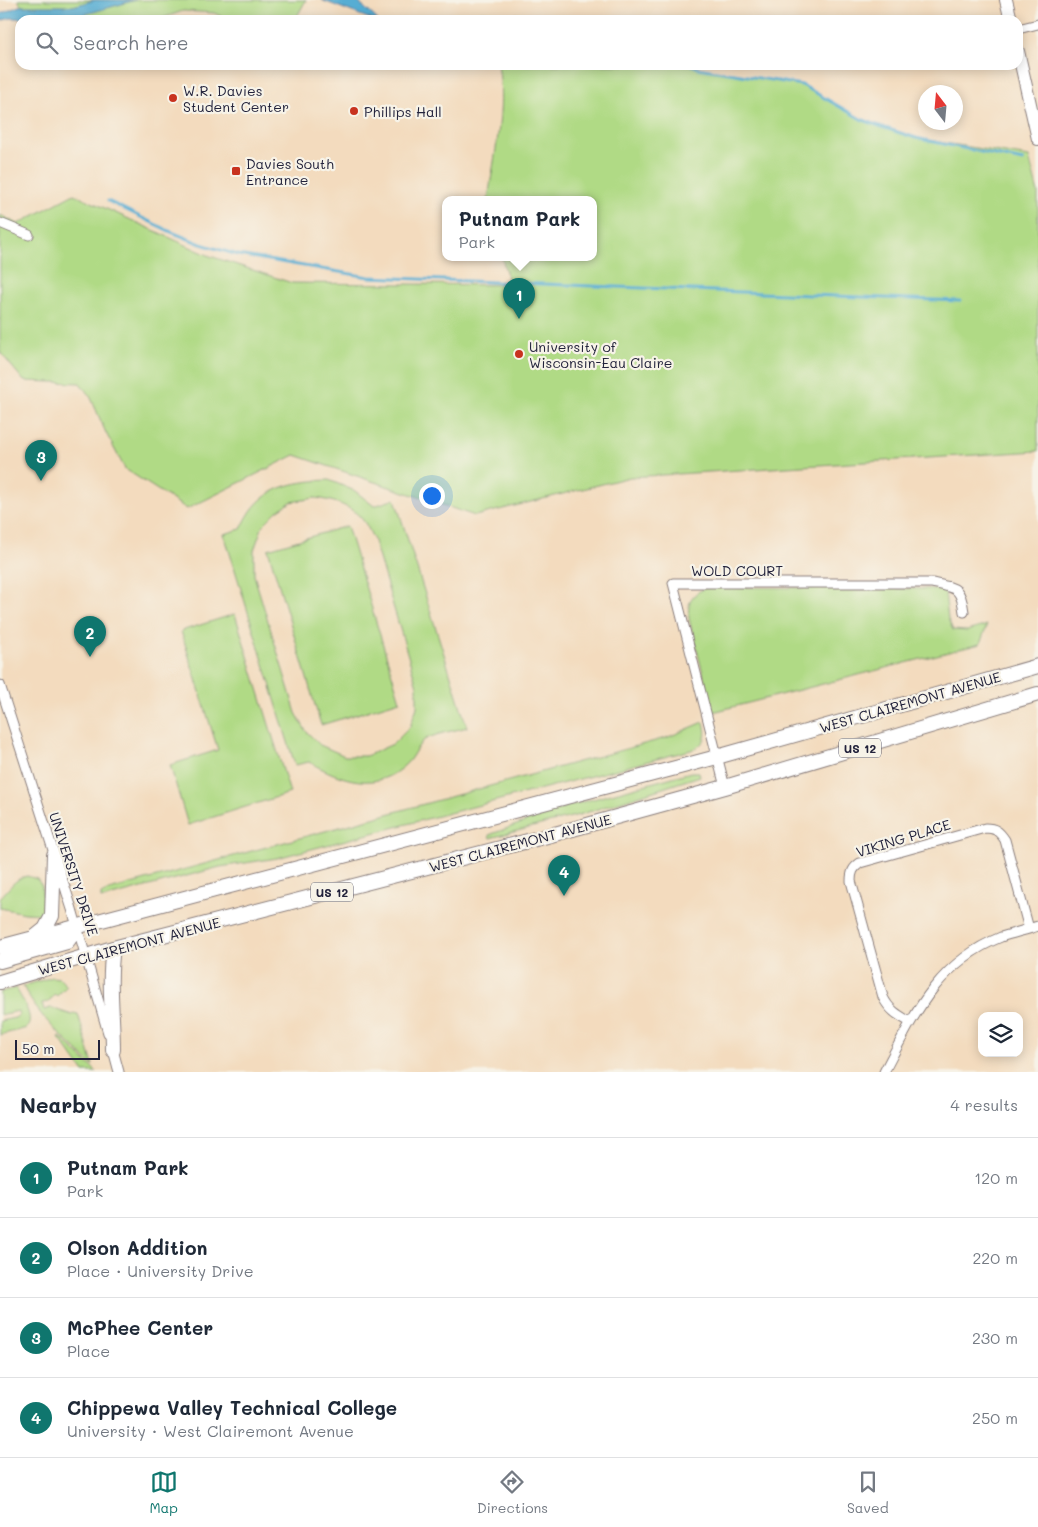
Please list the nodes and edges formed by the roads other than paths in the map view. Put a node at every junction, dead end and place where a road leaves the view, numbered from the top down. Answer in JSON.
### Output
{"nodes":[{"id":1,"x":1006,"y":0,"type":"edge"},
{"id":2,"x":1010,"y":15,"type":"edge"},
{"id":3,"x":1038,"y":24,"type":"edge"},
{"id":4,"x":1023,"y":28,"type":"edge"},
{"id":5,"x":1022,"y":70,"type":"edge"},
{"id":6,"x":1038,"y":139,"type":"edge"},
{"id":7,"x":0,"y":223,"type":"edge"},
{"id":8,"x":30,"y":235,"type":"dead end"},
{"id":9,"x":964,"y":612,"type":"dead end"},
{"id":10,"x":1038,"y":666,"type":"edge"},
{"id":11,"x":0,"y":685,"type":"edge"},
{"id":12,"x":1038,"y":694,"type":"edge"},
{"id":13,"x":718,"y":757,"type":"junction"},
{"id":14,"x":725,"y":787,"type":"junction"},
{"id":15,"x":54,"y":855,"type":"junction"},
{"id":16,"x":77,"y":926,"type":"junction"},
{"id":17,"x":1033,"y":927,"type":"edge"},
{"id":18,"x":32,"y":938,"type":"junction"},
{"id":19,"x":0,"y":947,"type":"edge"},
{"id":20,"x":113,"y":948,"type":"junction"},
{"id":21,"x":86,"y":957,"type":"junction"},
{"id":22,"x":0,"y":960,"type":"edge"},
{"id":23,"x":0,"y":982,"type":"edge"},
{"id":24,"x":910,"y":1022,"type":"junction"},
{"id":25,"x":113,"y":1050,"type":"junction"},
{"id":26,"x":120,"y":1072,"type":"edge"},
{"id":27,"x":884,"y":1072,"type":"edge"}],
"edges":[{"from":1,"to":2,"type":"main road"},
{"from":3,"to":4,"type":"street"},
{"from":5,"to":6,"type":"main road"},
{"from":7,"to":8,"type":"street"},
{"from":9,"to":13,"type":"street","name":"WOLD COURT"},
{"from":10,"to":13,"type":"main road","name":"WEST CLAIREMONT AVENUE","number":"US 12"},
{"from":11,"to":15,"type":"street","name":"UNIVERSITY DRIVE"},
{"from":12,"to":14,"type":"main road","name":"WEST CLAIREMONT AVENUE","number":"US 12"},
{"from":13,"to":14,"type":"street","name":"WOLD COURT"},
{"from":13,"to":16,"type":"main road","name":"WEST CLAIREMONT AVENUE","number":"US 12"},
{"from":14,"to":20,"type":"main road","name":"WEST CLAIREMONT AVENUE","number":"US 12"},
{"from":15,"to":16,"type":"street","name":"UNIVERSITY DRIVE"},
{"from":15,"to":18,"type":"main road"},
{"from":16,"to":18,"type":"main road","name":"WEST CLAIREMONT AVENUE","number":"US 12"},
{"from":16,"to":21,"type":"street","name":"UNIVERSITY DRIVE"},
{"from":16,"to":22,"type":"main road"},
{"from":17,"to":24,"type":"street"},
{"from":17,"to":24,"type":"street","name":"VIKING PLACE"},
{"from":18,"to":19,"type":"main road","name":"WEST CLAIREMONT AVENUE","number":"US 12"},
{"from":20,"to":21,"type":"main road","name":"WEST CLAIREMONT AVENUE","number":"US 12"},
{"from":20,"to":25,"type":"main road"},
{"from":21,"to":23,"type":"main road","name":"WEST CLAIREMONT AVENUE","number":"US 12"},
{"from":21,"to":25,"type":"street","name":"UNIVERSITY DRIVE"},
{"from":24,"to":27,"type":"street"},
{"from":25,"to":26,"type":"street","name":"UNIVERSITY DRIVE"}]}
